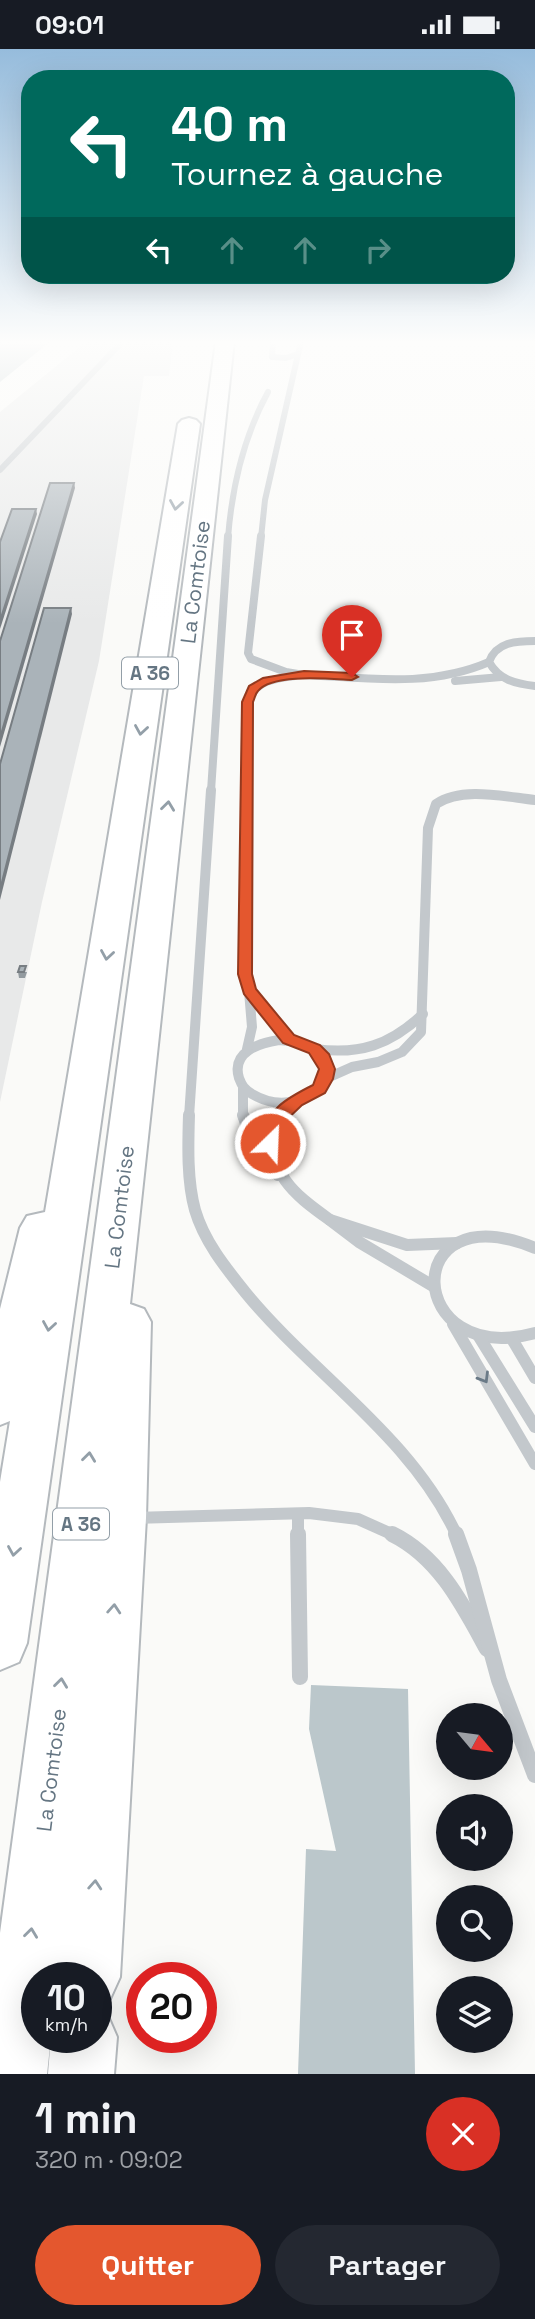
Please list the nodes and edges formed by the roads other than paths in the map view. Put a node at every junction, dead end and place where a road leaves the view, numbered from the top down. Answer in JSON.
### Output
{"nodes":[{"id":1,"x":33,"y":436,"type":"edge"},
{"id":2,"x":187,"y":436,"type":"edge"},
{"id":3,"x":214,"y":436,"type":"edge"},
{"id":4,"x":246,"y":436,"type":"edge"},
{"id":5,"x":280,"y":436,"type":"edge"},
{"id":6,"x":0,"y":470,"type":"edge"},
{"id":7,"x":535,"y":639,"type":"edge"},
{"id":8,"x":489,"y":662,"type":"junction"},
{"id":9,"x":304,"y":675,"type":"junction"},
{"id":10,"x":501,"y":677,"type":"junction"},
{"id":11,"x":425,"y":680,"type":"junction"},
{"id":12,"x":535,"y":686,"type":"edge"},
{"id":13,"x":535,"y":800,"type":"edge"},
{"id":14,"x":148,"y":974,"type":"junction"},
{"id":15,"x":249,"y":991,"type":"junction"},
{"id":16,"x":423,"y":1014,"type":"junction"},
{"id":17,"x":288,"y":1039,"type":"junction"},
{"id":18,"x":93,"y":1040,"type":"junction"},
{"id":19,"x":247,"y":1049,"type":"junction"},
{"id":20,"x":315,"y":1049,"type":"junction"},
{"id":21,"x":325,"y":1079,"type":"junction"},
{"id":22,"x":243,"y":1088,"type":"junction"},
{"id":23,"x":296,"y":1101,"type":"junction"},
{"id":24,"x":278,"y":1175,"type":"junction"},
{"id":25,"x":330,"y":1220,"type":"junction"},
{"id":26,"x":535,"y":1236,"type":"edge"},
{"id":27,"x":516,"y":1239,"type":"junction"},
{"id":28,"x":457,"y":1243,"type":"junction"},
{"id":29,"x":535,"y":1248,"type":"edge"},
{"id":30,"x":433,"y":1286,"type":"junction"},
{"id":31,"x":450,"y":1318,"type":"junction"},
{"id":32,"x":535,"y":1333,"type":"edge"},
{"id":33,"x":478,"y":1335,"type":"junction"},
{"id":34,"x":512,"y":1339,"type":"junction"},
{"id":35,"x":535,"y":1378,"type":"edge"},
{"id":36,"x":0,"y":1404,"type":"edge"},
{"id":37,"x":535,"y":1427,"type":"edge"},
{"id":38,"x":535,"y":1464,"type":"edge"},
{"id":39,"x":298,"y":1514,"type":"junction"},
{"id":40,"x":121,"y":1518,"type":"junction"},
{"id":41,"x":0,"y":1643,"type":"edge"},
{"id":42,"x":495,"y":1664,"type":"junction"},
{"id":43,"x":300,"y":1677,"type":"dead end"},
{"id":44,"x":535,"y":1776,"type":"edge"},
{"id":45,"x":89,"y":1962,"type":"edge"},
{"id":46,"x":83,"y":2053,"type":"edge"},
{"id":47,"x":14,"y":2074,"type":"edge"},
{"id":48,"x":81,"y":2074,"type":"edge"}],
"edges":[{"from":1,"to":6,"type":"lane"},
{"from":2,"to":18,"type":"highway","name":"La Comtoise","number":"A 36","one_way":true},
{"from":14,"to":3,"type":"highway","name":"La Comtoise","number":"A 36","one_way":true},
{"from":4,"to":42,"type":"lane"},
{"from":5,"to":9,"type":"lane"},
{"from":7,"to":8,"type":"lane"},
{"from":8,"to":10,"type":"lane"},
{"from":8,"to":11,"type":"lane"},
{"from":9,"to":11,"type":"lane"},
{"from":9,"to":15,"type":"lane"},
{"from":10,"to":11,"type":"lane"},
{"from":10,"to":12,"type":"lane"},
{"from":13,"to":16,"type":"lane"},
{"from":14,"to":40,"type":"highway"},
{"from":47,"to":14,"type":"highway","name":"La Comtoise","number":"A 36","one_way":true},
{"from":15,"to":17,"type":"lane"},
{"from":15,"to":19,"type":"lane"},
{"from":16,"to":20,"type":"lane"},
{"from":16,"to":21,"type":"lane"},
{"from":17,"to":19,"type":"lane"},
{"from":17,"to":20,"type":"lane"},
{"from":18,"to":36,"type":"highway"},
{"from":18,"to":41,"type":"highway","name":"La Comtoise","number":"A 36","one_way":true},
{"from":19,"to":22,"type":"lane"},
{"from":20,"to":21,"type":"lane"},
{"from":21,"to":23,"type":"lane"},
{"from":22,"to":23,"type":"lane"},
{"from":22,"to":24,"type":"lane"},
{"from":23,"to":24,"type":"lane"},
{"from":24,"to":25,"type":"lane"},
{"from":25,"to":28,"type":"lane"},
{"from":25,"to":30,"type":"lane"},
{"from":26,"to":27,"type":"lane"},
{"from":27,"to":28,"type":"lane"},
{"from":27,"to":29,"type":"lane"},
{"from":28,"to":30,"type":"lane"},
{"from":30,"to":31,"type":"lane"},
{"from":31,"to":33,"type":"lane"},
{"from":31,"to":38,"type":"lane","one_way":true},
{"from":32,"to":34,"type":"lane"},
{"from":33,"to":34,"type":"lane"},
{"from":33,"to":37,"type":"lane"},
{"from":34,"to":35,"type":"lane"},
{"from":39,"to":40,"type":"lane"},
{"from":39,"to":42,"type":"lane"},
{"from":39,"to":43,"type":"lane"},
{"from":45,"to":40,"type":"highway","one_way":true},
{"from":42,"to":44,"type":"lane"},
{"from":46,"to":48,"type":"highway"}]}
